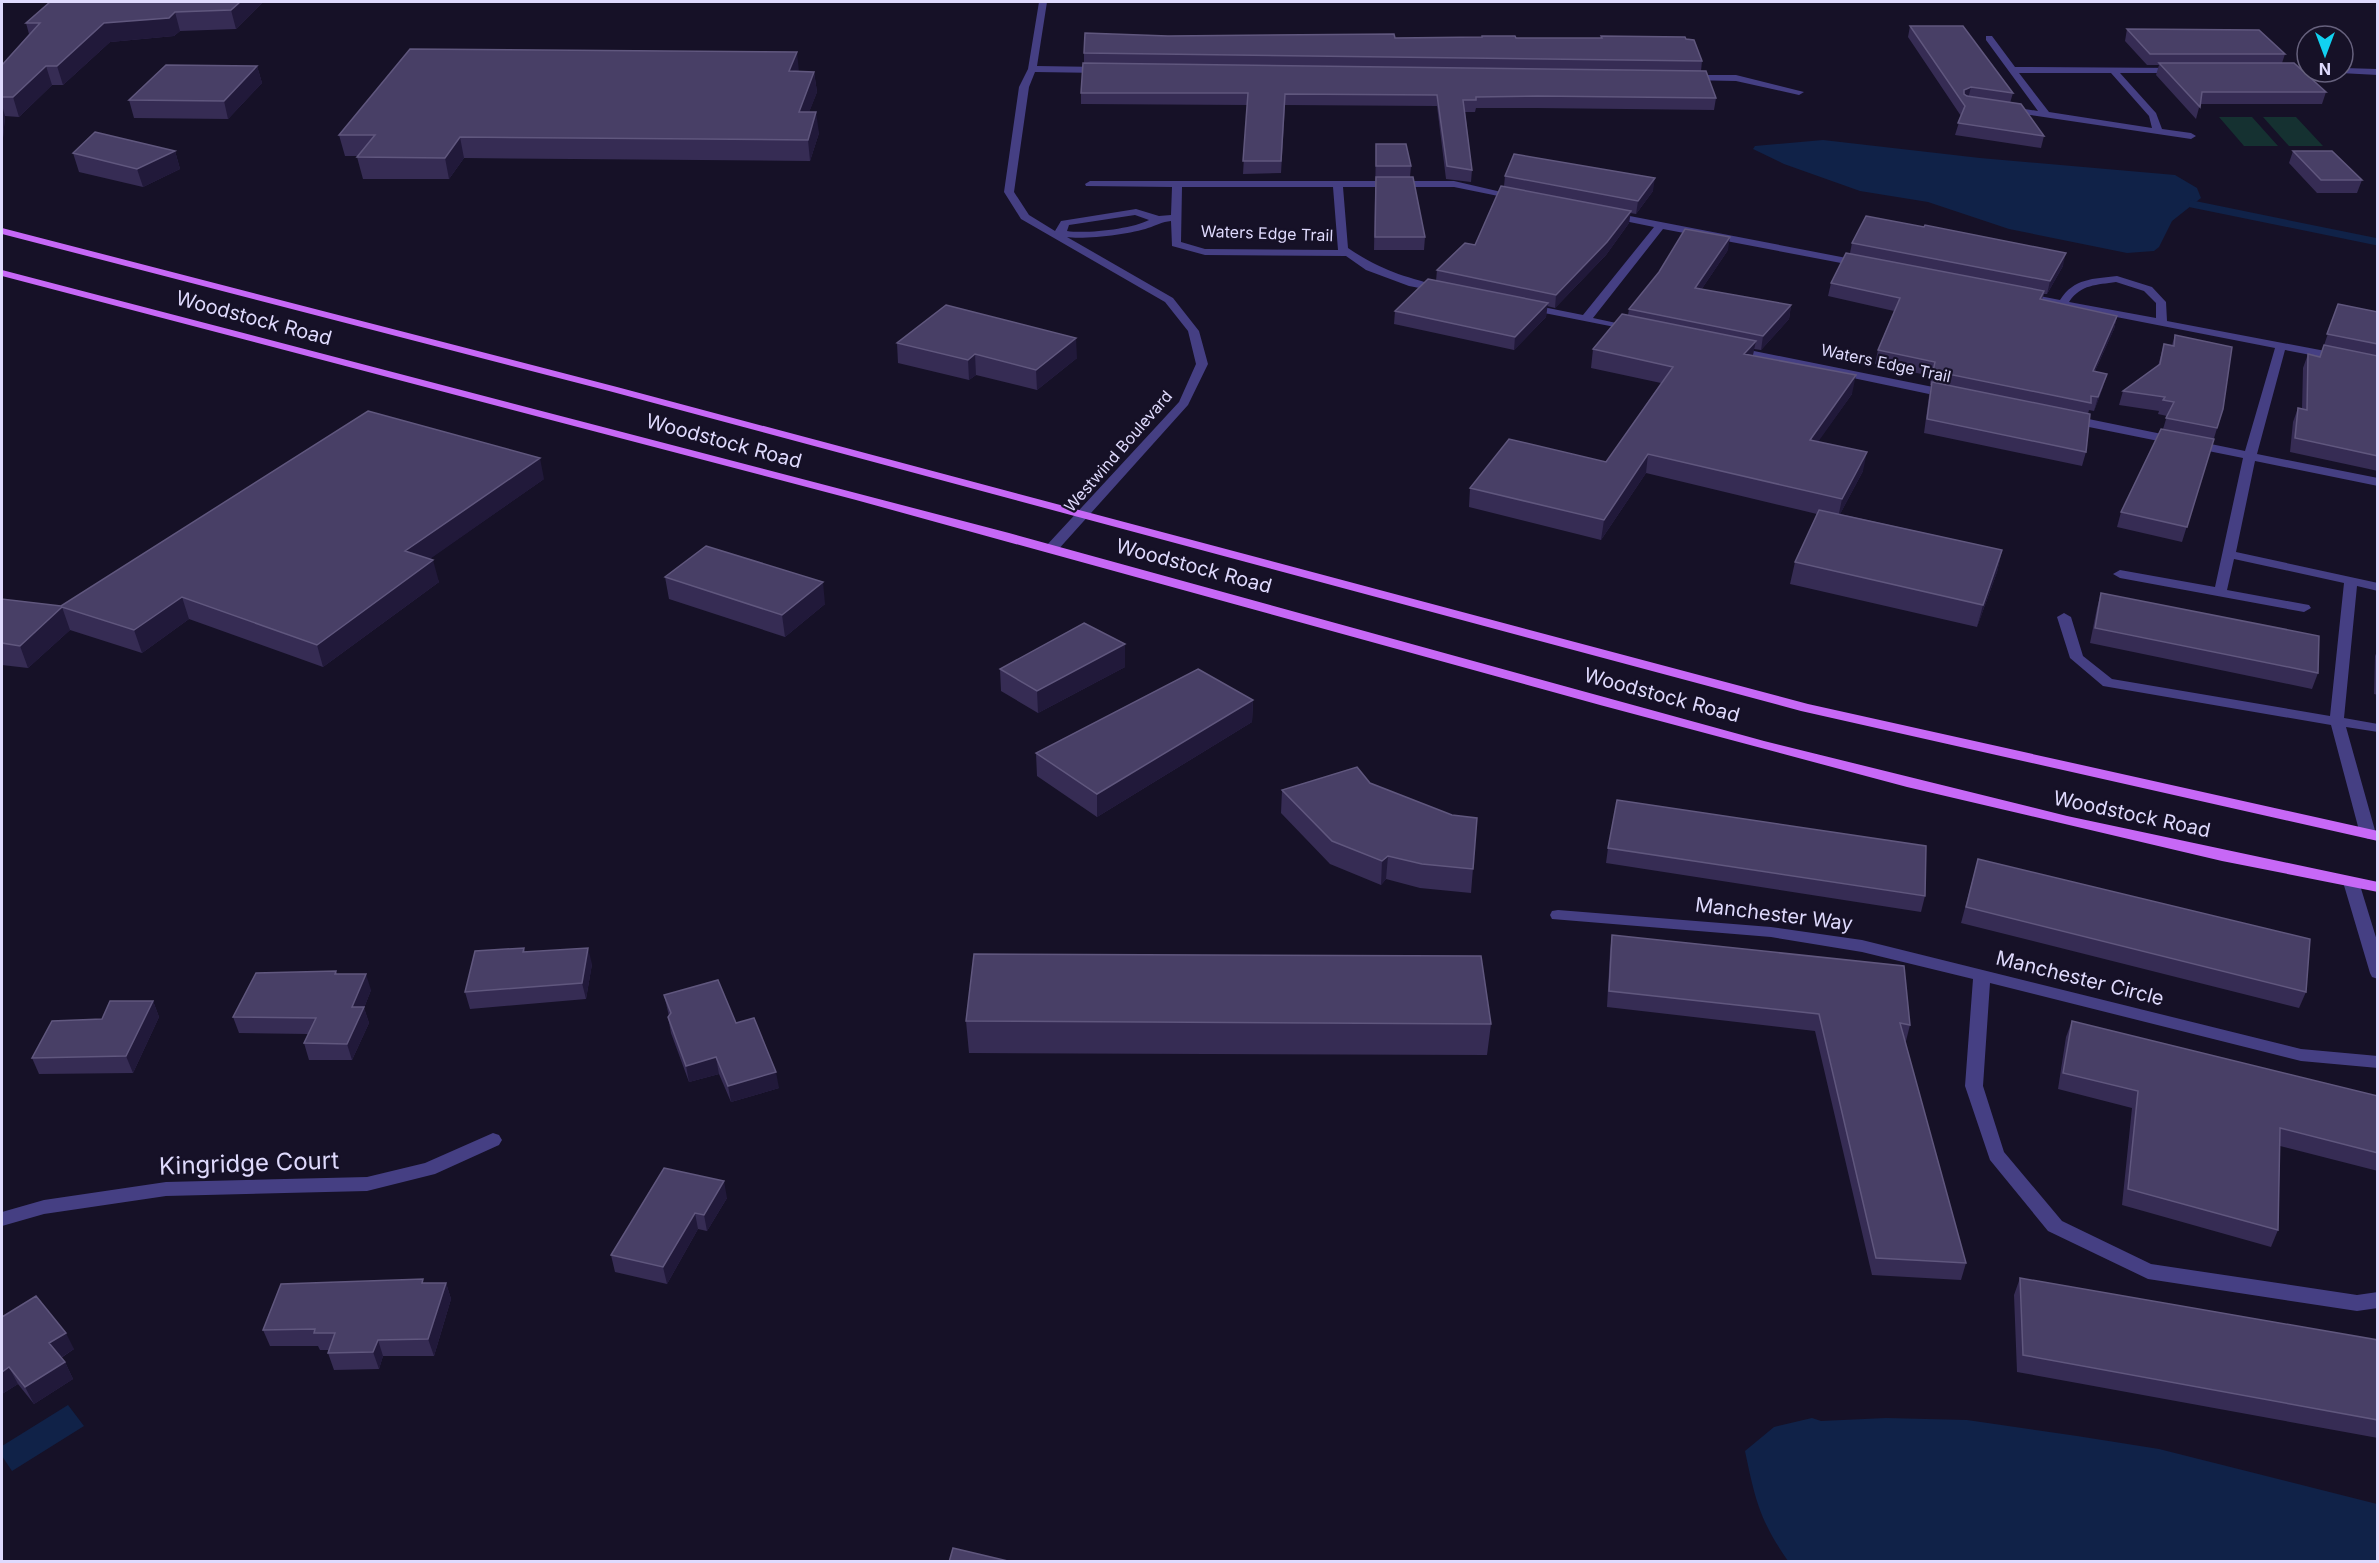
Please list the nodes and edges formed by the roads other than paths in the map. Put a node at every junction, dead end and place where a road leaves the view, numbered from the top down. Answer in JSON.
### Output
{"nodes":[{"id":1,"x":1043,"y":2,"type":"edge"},
{"id":2,"x":1989,"y":38,"type":"dead end"},
{"id":3,"x":1032,"y":69,"type":"junction"},
{"id":4,"x":2013,"y":69,"type":"junction"},
{"id":5,"x":1115,"y":70,"type":"edge"},
{"id":6,"x":2113,"y":70,"type":"junction"},
{"id":7,"x":2193,"y":70,"type":"edge"},
{"id":8,"x":2355,"y":71,"type":"edge"},
{"id":9,"x":2378,"y":72,"type":"edge"},
{"id":10,"x":1677,"y":78,"type":"edge"},
{"id":11,"x":1799,"y":92,"type":"dead end"},
{"id":12,"x":1990,"y":107,"type":"edge"},
{"id":13,"x":2046,"y":115,"type":"junction"},
{"id":14,"x":2158,"y":131,"type":"junction"},
{"id":15,"x":2191,"y":136,"type":"dead end"},
{"id":16,"x":1090,"y":184,"type":"dead end"},
{"id":17,"x":1177,"y":184,"type":"junction"},
{"id":18,"x":1338,"y":184,"type":"junction"},
{"id":19,"x":1535,"y":200,"type":"edge"},
{"id":20,"x":1592,"y":211,"type":"edge"},
{"id":21,"x":1097,"y":217,"type":"junction"},
{"id":22,"x":1176,"y":218,"type":"junction"},
{"id":23,"x":1158,"y":219,"type":"junction"},
{"id":24,"x":1661,"y":225,"type":"junction"},
{"id":25,"x":1107,"y":230,"type":"junction"},
{"id":26,"x":2,"y":231,"type":"edge"},
{"id":27,"x":1057,"y":233,"type":"junction"},
{"id":28,"x":1349,"y":253,"type":"junction"},
{"id":29,"x":1868,"y":265,"type":"edge"},
{"id":30,"x":2,"y":273,"type":"edge"},
{"id":31,"x":1448,"y":291,"type":"edge"},
{"id":32,"x":2017,"y":294,"type":"edge"},
{"id":33,"x":2063,"y":303,"type":"junction"},
{"id":34,"x":1517,"y":305,"type":"edge"},
{"id":35,"x":1586,"y":319,"type":"junction"},
{"id":36,"x":2162,"y":322,"type":"junction"},
{"id":37,"x":1644,"y":331,"type":"edge"},
{"id":38,"x":2281,"y":346,"type":"junction"},
{"id":39,"x":1726,"y":348,"type":"edge"},
{"id":40,"x":2378,"y":364,"type":"edge"},
{"id":41,"x":1959,"y":396,"type":"edge"},
{"id":42,"x":2052,"y":415,"type":"edge"},
{"id":43,"x":2250,"y":456,"type":"junction"},
{"id":44,"x":2378,"y":482,"type":"edge"},
{"id":45,"x":1086,"y":513,"type":"junction"},
{"id":46,"x":1052,"y":549,"type":"junction"},
{"id":47,"x":2229,"y":554,"type":"junction"},
{"id":48,"x":2120,"y":574,"type":"dead end"},
{"id":49,"x":2351,"y":581,"type":"junction"},
{"id":50,"x":2378,"y":587,"type":"edge"},
{"id":51,"x":2220,"y":592,"type":"junction"},
{"id":52,"x":2304,"y":608,"type":"dead end"},
{"id":53,"x":2064,"y":617,"type":"dead end"},
{"id":54,"x":2337,"y":720,"type":"junction"},
{"id":55,"x":2378,"y":728,"type":"edge"},
{"id":56,"x":2373,"y":835,"type":"edge"},
{"id":57,"x":2351,"y":882,"type":"junction"},
{"id":58,"x":2378,"y":887,"type":"edge"},
{"id":59,"x":1558,"y":915,"type":"dead end"},
{"id":60,"x":2378,"y":973,"type":"edge"},
{"id":61,"x":1982,"y":977,"type":"junction"},
{"id":62,"x":2378,"y":1062,"type":"edge"},
{"id":63,"x":493,"y":1140,"type":"dead end"},
{"id":64,"x":2,"y":1219,"type":"edge"},
{"id":65,"x":2378,"y":1300,"type":"edge"}],
"edges":[{"from":1,"to":3,"type":"street","name":"Westwind Boulevard"},
{"from":2,"to":4,"type":"street"},
{"from":3,"to":5,"type":"street"},
{"from":3,"to":27,"type":"street","name":"Westwind Boulevard"},
{"from":4,"to":6,"type":"street"},
{"from":4,"to":13,"type":"street"},
{"from":6,"to":7,"type":"street"},
{"from":6,"to":14,"type":"street"},
{"from":8,"to":9,"type":"street"},
{"from":10,"to":11,"type":"street"},
{"from":12,"to":13,"type":"street"},
{"from":13,"to":14,"type":"street"},
{"from":14,"to":15,"type":"street"},
{"from":16,"to":17,"type":"street"},
{"from":17,"to":18,"type":"street"},
{"from":17,"to":22,"type":"street","name":"Waters Edge Trail"},
{"from":18,"to":19,"type":"street"},
{"from":18,"to":28,"type":"street","name":"Waters Edge Trail"},
{"from":20,"to":24,"type":"street"},
{"from":21,"to":23,"type":"street"},
{"from":21,"to":25,"type":"street"},
{"from":21,"to":27,"type":"street"},
{"from":22,"to":23,"type":"street","name":"Waters Edge Trail"},
{"from":22,"to":28,"type":"street","name":"Waters Edge Trail"},
{"from":23,"to":25,"type":"street"},
{"from":24,"to":29,"type":"street"},
{"from":24,"to":35,"type":"street"},
{"from":25,"to":27,"type":"street"},
{"from":26,"to":45,"type":"main road","name":"Woodstock Road"},
{"from":27,"to":45,"type":"street","name":"Westwind Boulevard"},
{"from":28,"to":31,"type":"street","name":"Waters Edge Trail"},
{"from":30,"to":46,"type":"main road","name":"Woodstock Road"},
{"from":32,"to":33,"type":"street"},
{"from":33,"to":36,"type":"street"},
{"from":33,"to":36,"type":"street"},
{"from":34,"to":35,"type":"street"},
{"from":35,"to":37,"type":"street"},
{"from":36,"to":38,"type":"street"},
{"from":38,"to":40,"type":"street"},
{"from":38,"to":43,"type":"street"},
{"from":39,"to":41,"type":"street","name":"Waters Edge Trail"},
{"from":42,"to":43,"type":"street"},
{"from":43,"to":44,"type":"street"},
{"from":43,"to":47,"type":"street"},
{"from":45,"to":46,"type":"street","name":"Westwind Boulevard"},
{"from":45,"to":56,"type":"main road","name":"Woodstock Road"},
{"from":46,"to":57,"type":"main road","name":"Woodstock Road"},
{"from":47,"to":49,"type":"street"},
{"from":47,"to":51,"type":"street"},
{"from":48,"to":51,"type":"street"},
{"from":49,"to":50,"type":"street"},
{"from":49,"to":54,"type":"street"},
{"from":51,"to":52,"type":"street"},
{"from":53,"to":54,"type":"street"},
{"from":54,"to":55,"type":"street"},
{"from":54,"to":56,"type":"street"},
{"from":57,"to":58,"type":"main road","name":"Woodstock Road"},
{"from":57,"to":60,"type":"street"},
{"from":59,"to":61,"type":"street","name":"Manchester Way"},
{"from":61,"to":62,"type":"street","name":"Manchester Circle"},
{"from":61,"to":65,"type":"street","name":"Manchester Circle"},
{"from":63,"to":64,"type":"street","name":"Kingridge Court"}]}
